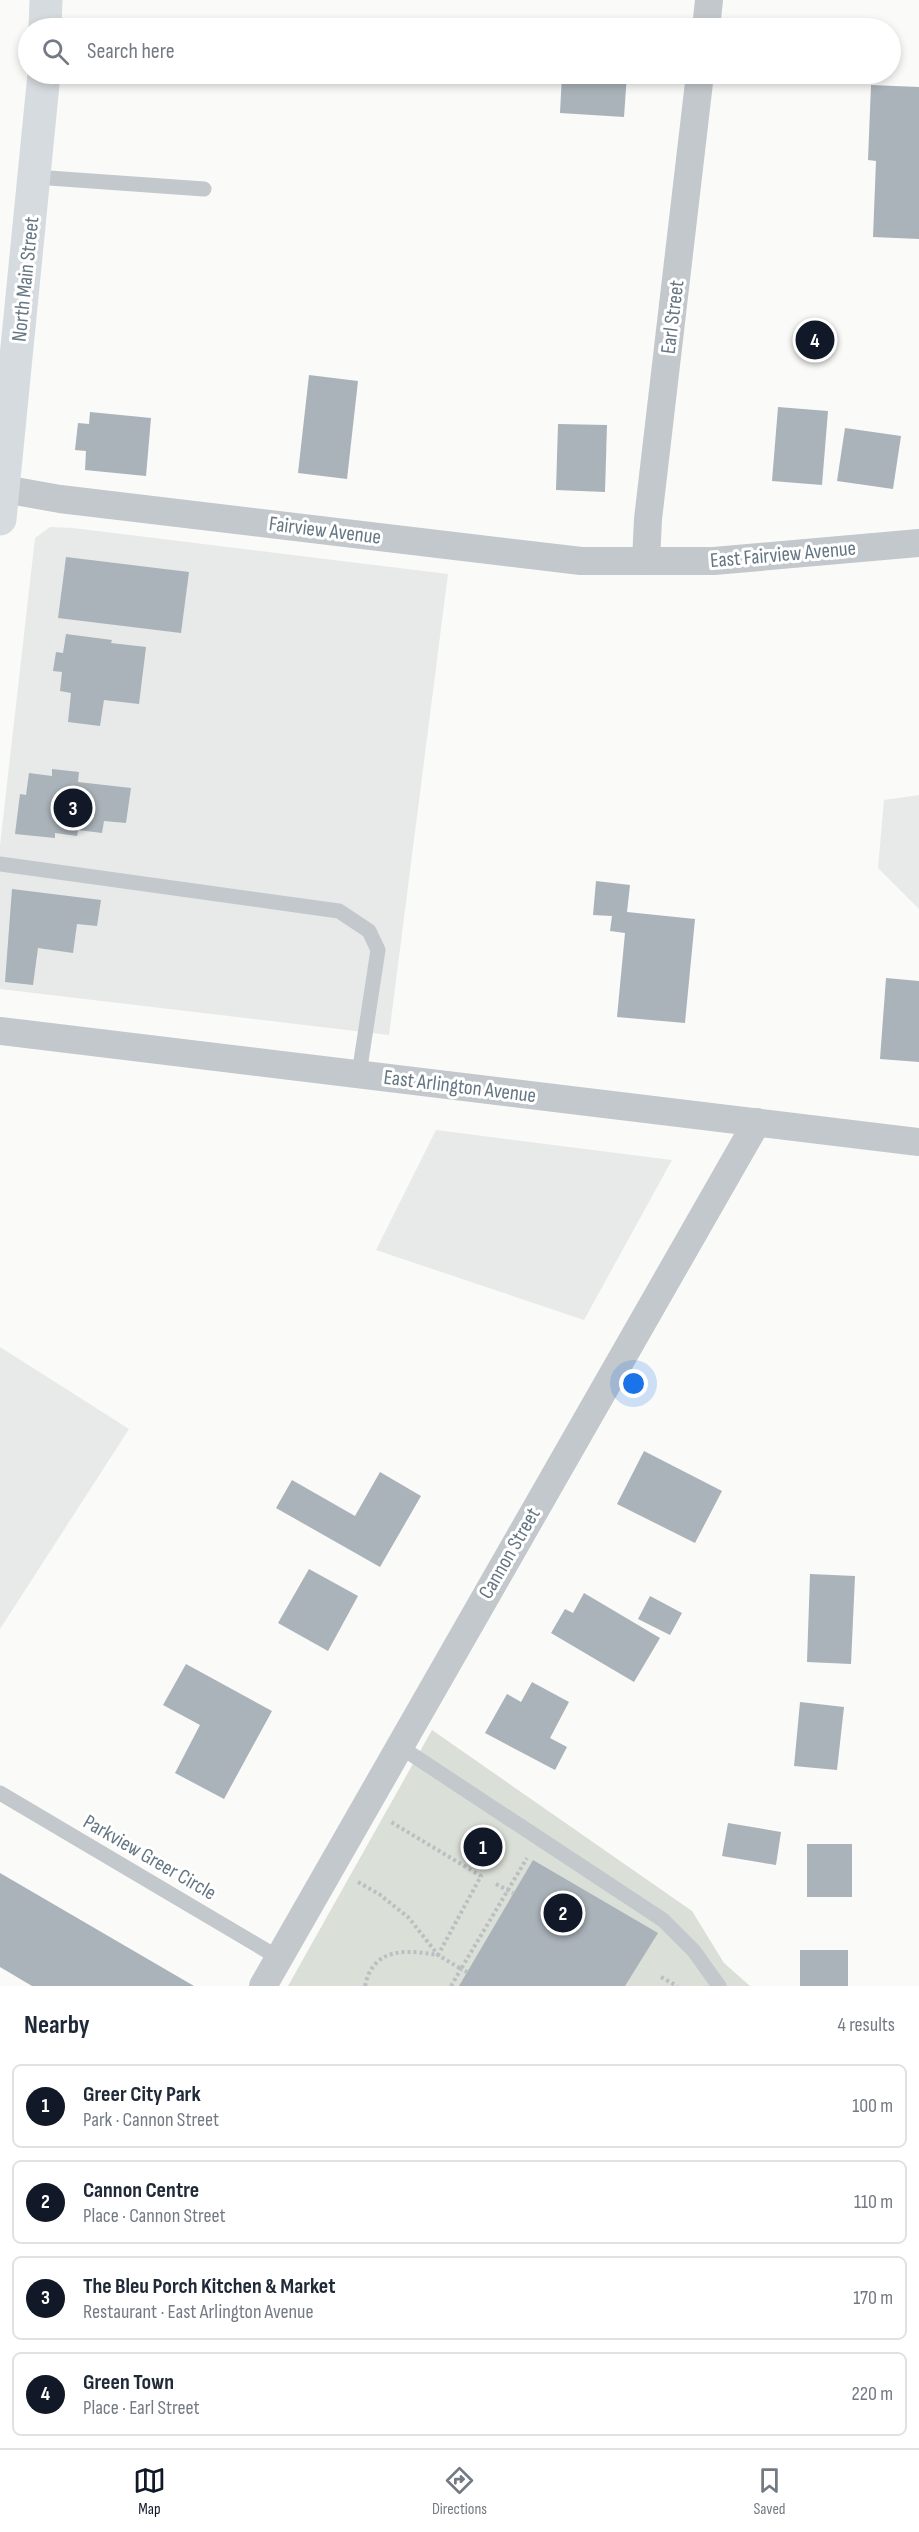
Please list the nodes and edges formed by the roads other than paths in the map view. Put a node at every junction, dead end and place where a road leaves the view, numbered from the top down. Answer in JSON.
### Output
{"nodes":[{"id":1,"x":46,"y":0,"type":"edge"},
{"id":2,"x":709,"y":0,"type":"edge"},
{"id":3,"x":45,"y":18,"type":"edge"},
{"id":4,"x":707,"y":18,"type":"edge"},
{"id":5,"x":43,"y":84,"type":"edge"},
{"id":6,"x":699,"y":84,"type":"edge"},
{"id":7,"x":35,"y":177,"type":"junction"},
{"id":8,"x":204,"y":189,"type":"dead end"},
{"id":9,"x":2,"y":504,"type":"edge"},
{"id":10,"x":919,"y":543,"type":"edge"},
{"id":11,"x":646,"y":561,"type":"junction"},
{"id":12,"x":0,"y":864,"type":"edge"},
{"id":13,"x":0,"y":1031,"type":"edge"},
{"id":14,"x":359,"y":1074,"type":"junction"},
{"id":15,"x":757,"y":1122,"type":"junction"},
{"id":16,"x":919,"y":1142,"type":"edge"},
{"id":17,"x":399,"y":1746,"type":"junction"},
{"id":18,"x":0,"y":1793,"type":"edge"},
{"id":19,"x":279,"y":1958,"type":"junction"},
{"id":20,"x":263,"y":1986,"type":"edge"},
{"id":21,"x":719,"y":1986,"type":"edge"}],
"edges":[{"from":1,"to":3,"type":"main road"},
{"from":2,"to":4,"type":"street"},
{"from":5,"to":7,"type":"main road","name":"North Main Street"},
{"from":6,"to":11,"type":"street","name":"Earl Street"},
{"from":7,"to":8,"type":"lane"},
{"from":7,"to":9,"type":"main road","name":"North Main Street"},
{"from":9,"to":11,"type":"street","name":"Fairview Avenue"},
{"from":10,"to":11,"type":"street","name":"East Fairview Avenue"},
{"from":12,"to":14,"type":"lane"},
{"from":13,"to":14,"type":"street","name":"East Arlington Avenue"},
{"from":14,"to":15,"type":"street","name":"East Arlington Avenue"},
{"from":15,"to":16,"type":"street","name":"East Arlington Avenue"},
{"from":15,"to":17,"type":"street","name":"Cannon Street"},
{"from":17,"to":19,"type":"street","name":"Cannon Street"},
{"from":17,"to":21,"type":"lane"},
{"from":18,"to":19,"type":"lane","name":"Parkview Greer Circle"},
{"from":19,"to":20,"type":"street","name":"Cannon Street"}]}
